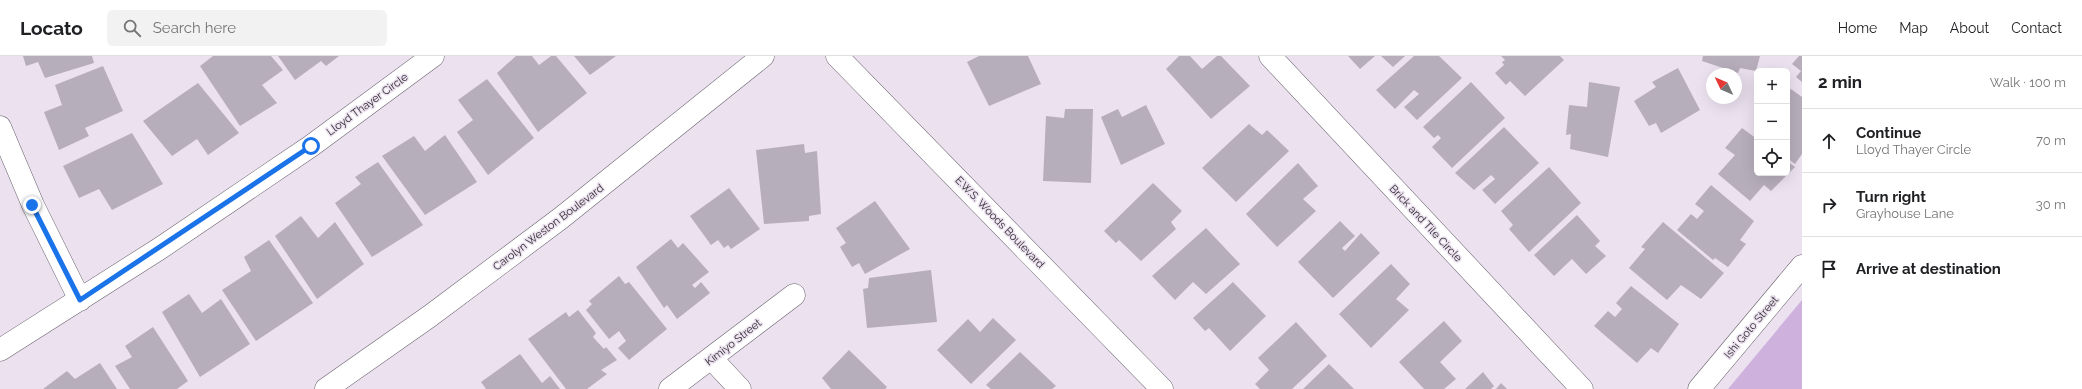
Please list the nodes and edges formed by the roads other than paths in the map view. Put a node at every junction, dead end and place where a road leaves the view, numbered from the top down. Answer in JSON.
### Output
{"nodes":[{"id":1,"x":433,"y":56,"type":"edge"},
{"id":2,"x":763,"y":56,"type":"edge"},
{"id":3,"x":837,"y":56,"type":"edge"},
{"id":4,"x":1270,"y":56,"type":"edge"},
{"id":5,"x":0,"y":127,"type":"edge"},
{"id":6,"x":1802,"y":266,"type":"edge"},
{"id":7,"x":794,"y":295,"type":"dead end"},
{"id":8,"x":80,"y":300,"type":"junction"},
{"id":9,"x":0,"y":350,"type":"edge"},
{"id":10,"x":712,"y":359,"type":"junction"},
{"id":11,"x":326,"y":389,"type":"edge"},
{"id":12,"x":670,"y":389,"type":"edge"},
{"id":13,"x":740,"y":389,"type":"edge"},
{"id":14,"x":1162,"y":389,"type":"edge"},
{"id":15,"x":1582,"y":389,"type":"edge"},
{"id":16,"x":1699,"y":389,"type":"edge"}],
"edges":[{"from":1,"to":8,"type":"street","name":"Lloyd Thayer Circle"},
{"from":2,"to":11,"type":"street","name":"Carolyn Weston Boulevard"},
{"from":3,"to":14,"type":"street","name":"E.W.S. Woods Boulevard"},
{"from":4,"to":15,"type":"street","name":"Brick and Tile Circle"},
{"from":5,"to":8,"type":"street"},
{"from":6,"to":16,"type":"street","name":"Ishi Goto Street"},
{"from":7,"to":10,"type":"street","name":"Kimiyo Street"},
{"from":8,"to":9,"type":"street","name":"Lloyd Thayer Circle"},
{"from":10,"to":12,"type":"street","name":"Kimiyo Street"},
{"from":10,"to":13,"type":"street"}]}
